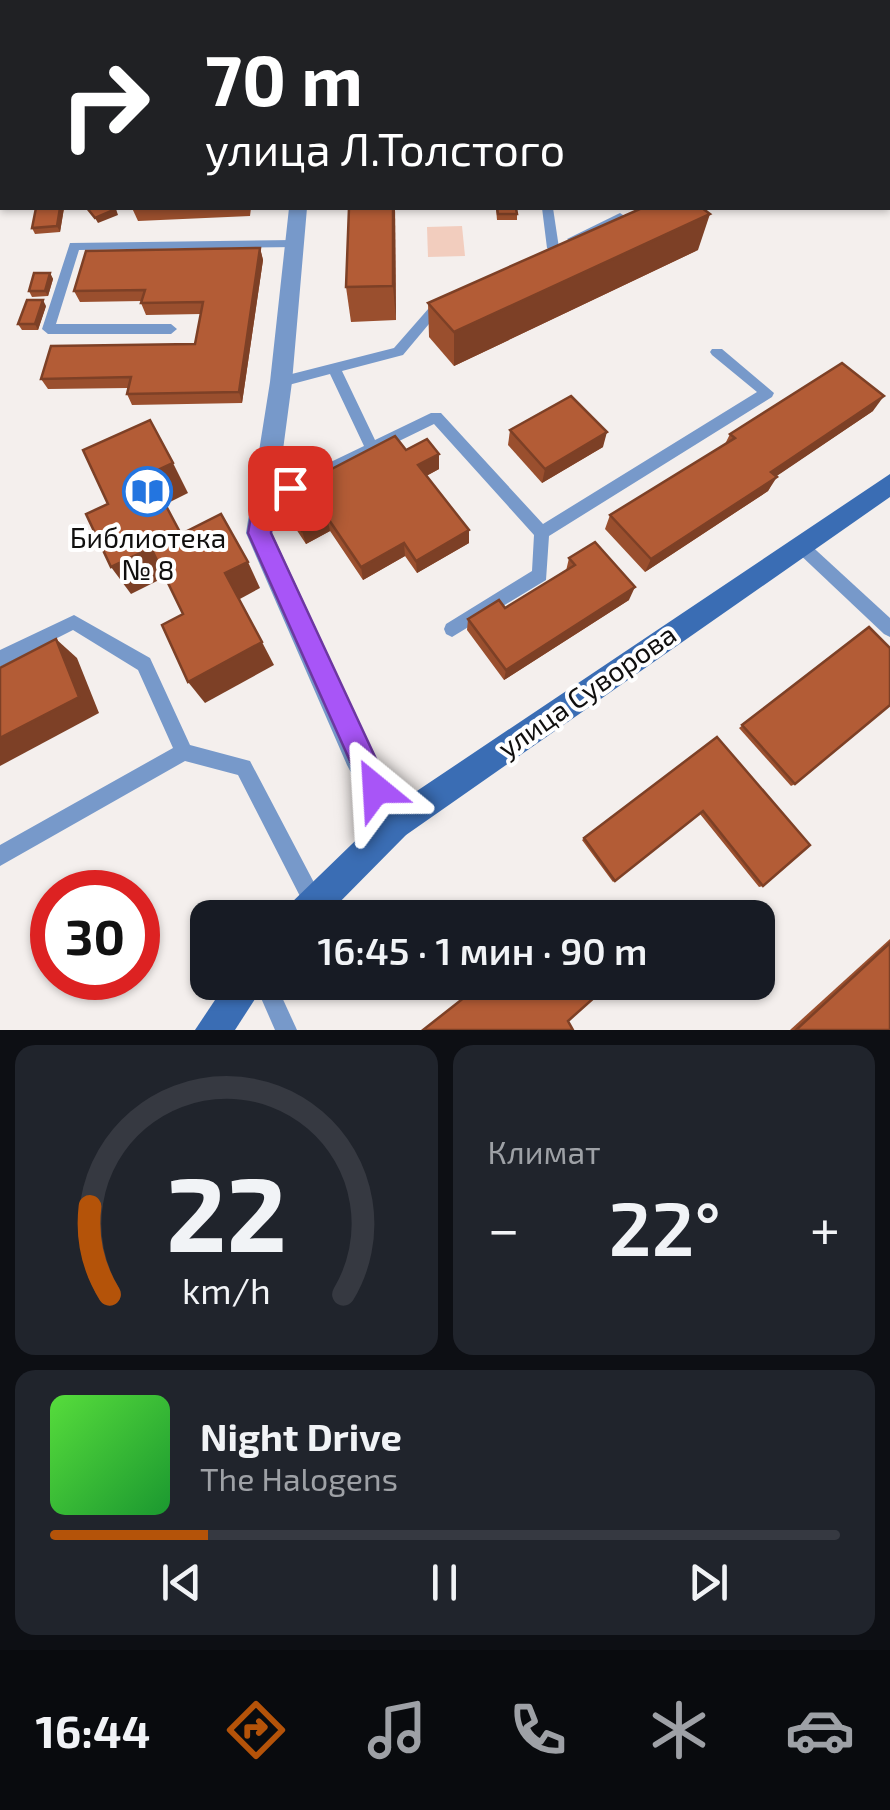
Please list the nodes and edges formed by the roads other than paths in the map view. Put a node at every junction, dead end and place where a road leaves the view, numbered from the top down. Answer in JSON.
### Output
{"nodes":[{"id":1,"x":298,"y":210,"type":"edge"},
{"id":2,"x":547,"y":210,"type":"edge"},
{"id":3,"x":620,"y":216,"type":"edge"},
{"id":4,"x":294,"y":244,"type":"junction"},
{"id":5,"x":553,"y":248,"type":"junction"},
{"id":6,"x":537,"y":256,"type":"edge"},
{"id":7,"x":458,"y":294,"type":"edge"},
{"id":8,"x":171,"y":329,"type":"dead end"},
{"id":9,"x":717,"y":352,"type":"dead end"},
{"id":10,"x":334,"y":368,"type":"junction"},
{"id":11,"x":281,"y":382,"type":"junction"},
{"id":12,"x":372,"y":448,"type":"junction"},
{"id":13,"x":890,"y":484,"type":"edge"},
{"id":14,"x":263,"y":501,"type":"junction"},
{"id":15,"x":542,"y":533,"type":"junction"},
{"id":16,"x":800,"y":545,"type":"junction"},
{"id":17,"x":452,"y":629,"type":"dead end"},
{"id":18,"x":890,"y":629,"type":"edge"},
{"id":19,"x":0,"y":660,"type":"edge"},
{"id":20,"x":184,"y":752,"type":"junction"},
{"id":21,"x":395,"y":824,"type":"junction"},
{"id":22,"x":0,"y":856,"type":"edge"},
{"id":23,"x":302,"y":900,"type":"edge"},
{"id":24,"x":316,"y":900,"type":"edge"},
{"id":25,"x":235,"y":1000,"type":"edge"},
{"id":26,"x":272,"y":1000,"type":"edge"},
{"id":27,"x":212,"y":1030,"type":"edge"},
{"id":28,"x":286,"y":1030,"type":"edge"}],
"edges":[{"from":1,"to":4,"type":"street"},
{"from":2,"to":5,"type":"lane"},
{"from":3,"to":5,"type":"lane"},
{"from":4,"to":8,"type":"lane"},
{"from":4,"to":11,"type":"street"},
{"from":5,"to":6,"type":"lane"},
{"from":7,"to":10,"type":"lane"},
{"from":9,"to":15,"type":"lane"},
{"from":10,"to":11,"type":"lane"},
{"from":10,"to":12,"type":"lane"},
{"from":11,"to":14,"type":"street"},
{"from":12,"to":14,"type":"lane"},
{"from":12,"to":15,"type":"lane"},
{"from":13,"to":16,"type":"main road","name":"улица Суворова"},
{"from":14,"to":21,"type":"street"},
{"from":15,"to":17,"type":"lane"},
{"from":16,"to":18,"type":"lane"},
{"from":16,"to":21,"type":"main road","name":"улица Суворова"},
{"from":19,"to":20,"type":"lane"},
{"from":20,"to":22,"type":"lane"},
{"from":20,"to":23,"type":"lane"},
{"from":21,"to":24,"type":"main road","name":"улица Суворова"},
{"from":25,"to":27,"type":"main road"},
{"from":26,"to":28,"type":"lane"}]}
